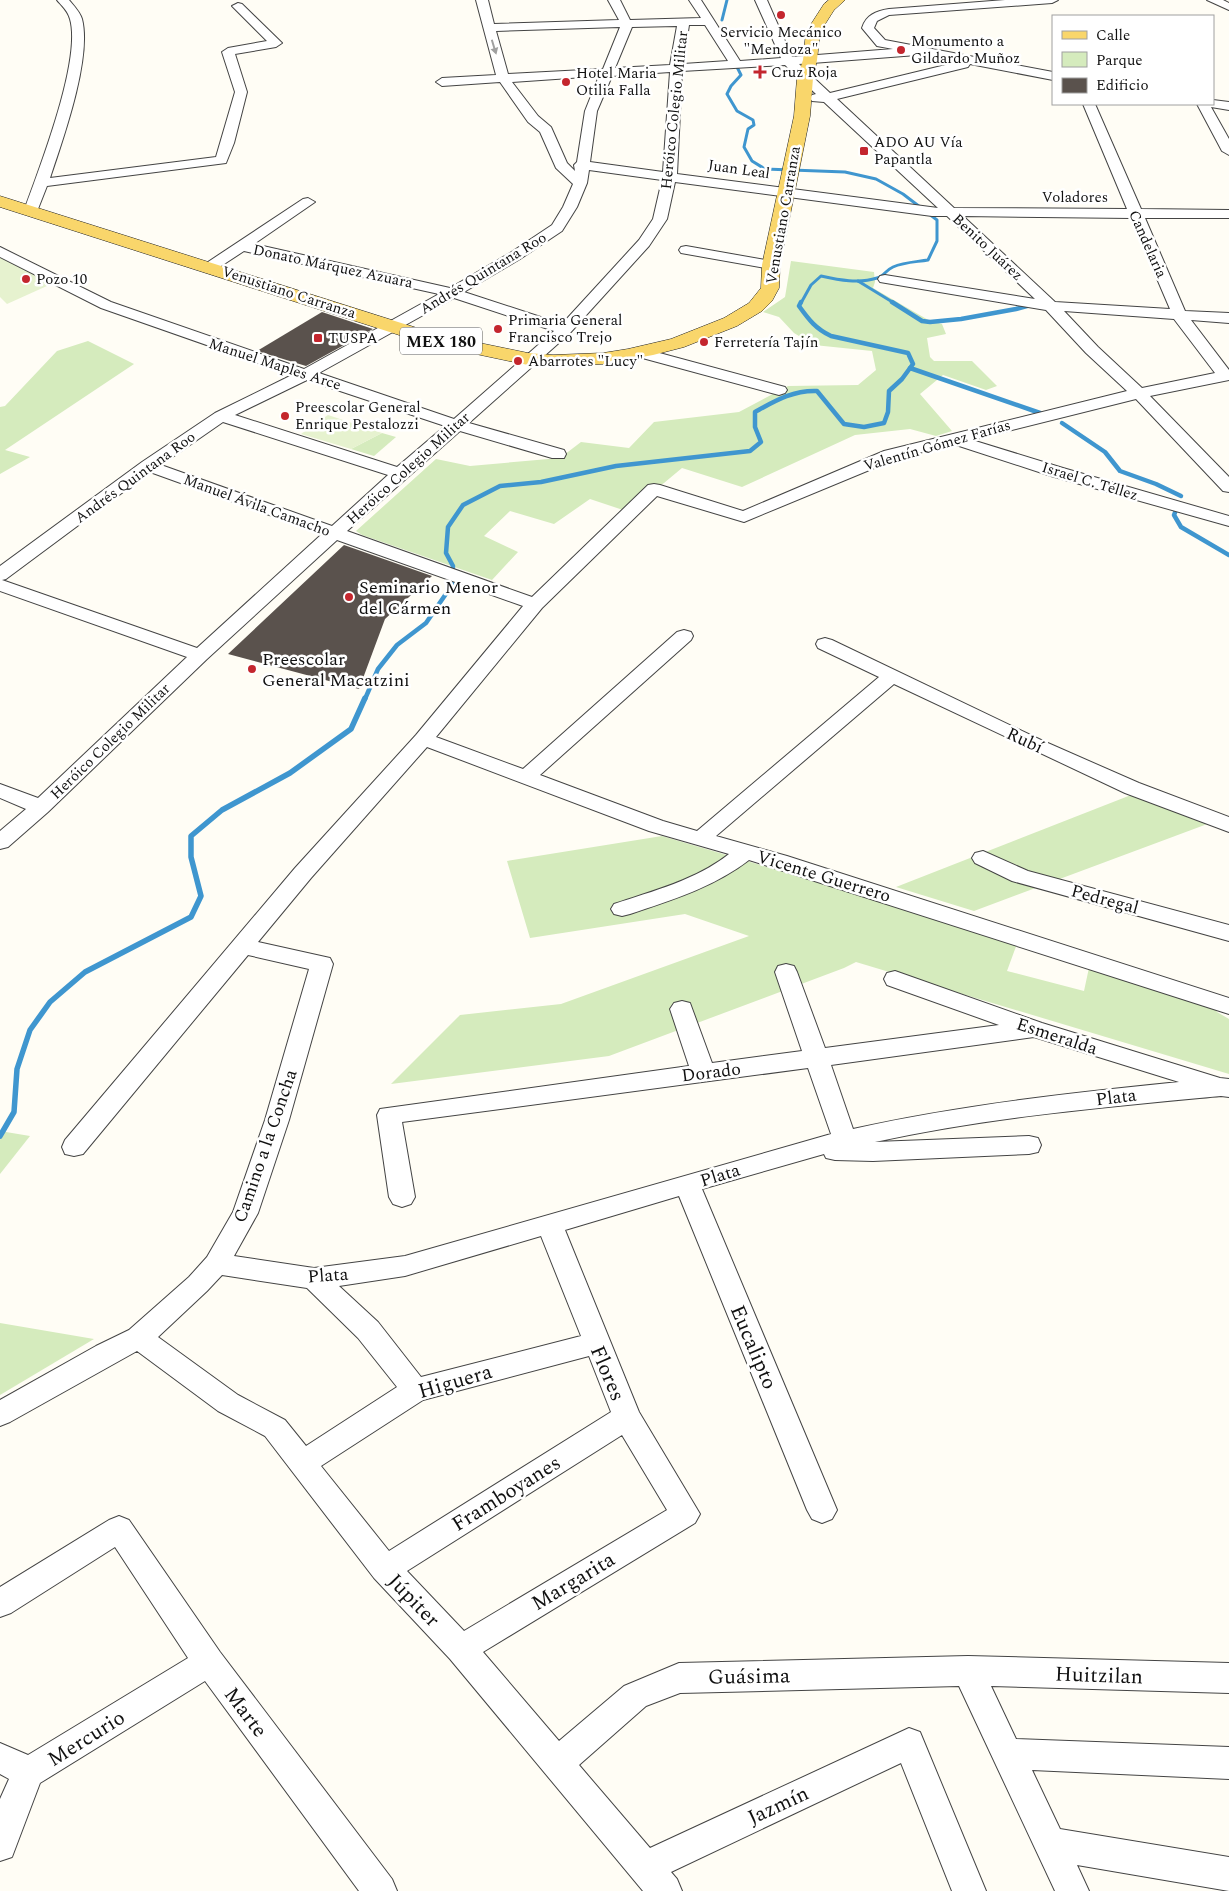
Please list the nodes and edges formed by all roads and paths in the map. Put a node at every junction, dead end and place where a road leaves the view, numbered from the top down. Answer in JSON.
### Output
{"nodes":[{"id":1,"x":63,"y":0,"type":"edge"},
{"id":2,"x":482,"y":0,"type":"edge"},
{"id":3,"x":614,"y":0,"type":"edge"},
{"id":4,"x":695,"y":0,"type":"edge"},
{"id":5,"x":761,"y":0,"type":"edge"},
{"id":6,"x":838,"y":0,"type":"edge"},
{"id":7,"x":1212,"y":0,"type":"edge"},
{"id":8,"x":1035,"y":1,"type":"edge"},
{"id":9,"x":238,"y":6,"type":"dead end"},
{"id":10,"x":1053,"y":6,"type":"edge"},
{"id":11,"x":1229,"y":7,"type":"edge"},
{"id":12,"x":709,"y":21,"type":"junction"},
{"id":13,"x":684,"y":22,"type":"junction"},
{"id":14,"x":627,"y":25,"type":"junction"},
{"id":15,"x":488,"y":28,"type":"junction"},
{"id":16,"x":881,"y":43,"type":"junction"},
{"id":17,"x":917,"y":51,"type":"junction"},
{"id":18,"x":888,"y":54,"type":"junction"},
{"id":19,"x":810,"y":60,"type":"junction"},
{"id":20,"x":788,"y":61,"type":"junction"},
{"id":21,"x":973,"y":62,"type":"junction"},
{"id":22,"x":736,"y":64,"type":"junction"},
{"id":23,"x":676,"y":67,"type":"junction"},
{"id":24,"x":608,"y":71,"type":"junction"},
{"id":25,"x":1052,"y":76,"type":"edge"},
{"id":26,"x":503,"y":78,"type":"junction"},
{"id":27,"x":805,"y":78,"type":"junction"},
{"id":28,"x":442,"y":82,"type":"dead end"},
{"id":29,"x":827,"y":98,"type":"junction"},
{"id":30,"x":802,"y":99,"type":"junction"},
{"id":31,"x":1214,"y":104,"type":"edge"},
{"id":32,"x":1089,"y":105,"type":"edge"},
{"id":33,"x":1204,"y":105,"type":"edge"},
{"id":34,"x":1229,"y":106,"type":"edge"},
{"id":35,"x":1229,"y":151,"type":"edge"},
{"id":36,"x":582,"y":165,"type":"junction"},
{"id":37,"x":670,"y":175,"type":"junction"},
{"id":38,"x":789,"y":178,"type":"junction"},
{"id":39,"x":42,"y":183,"type":"junction"},
{"id":40,"x":580,"y":183,"type":"junction"},
{"id":41,"x":0,"y":201,"type":"edge"},
{"id":42,"x":308,"y":202,"type":"dead end"},
{"id":43,"x":31,"y":211,"type":"junction"},
{"id":44,"x":951,"y":212,"type":"junction"},
{"id":45,"x":1134,"y":213,"type":"junction"},
{"id":46,"x":1229,"y":214,"type":"edge"},
{"id":47,"x":243,"y":246,"type":"junction"},
{"id":48,"x":686,"y":250,"type":"dead end"},
{"id":49,"x":0,"y":251,"type":"edge"},
{"id":50,"x":771,"y":265,"type":"junction"},
{"id":51,"x":210,"y":267,"type":"junction"},
{"id":52,"x":885,"y":279,"type":"dead end"},
{"id":53,"x":454,"y":293,"type":"junction"},
{"id":54,"x":1051,"y":306,"type":"junction"},
{"id":55,"x":1180,"y":316,"type":"junction"},
{"id":56,"x":1229,"y":318,"type":"edge"},
{"id":57,"x":394,"y":326,"type":"junction"},
{"id":58,"x":565,"y":330,"type":"junction"},
{"id":59,"x":641,"y":353,"type":"junction"},
{"id":60,"x":530,"y":359,"type":"junction"},
{"id":61,"x":306,"y":374,"type":"junction"},
{"id":62,"x":1227,"y":375,"type":"edge"},
{"id":63,"x":779,"y":390,"type":"dead end"},
{"id":64,"x":1139,"y":393,"type":"junction"},
{"id":65,"x":221,"y":416,"type":"junction"},
{"id":66,"x":457,"y":425,"type":"junction"},
{"id":67,"x":952,"y":438,"type":"junction"},
{"id":68,"x":558,"y":454,"type":"dead end"},
{"id":69,"x":148,"y":466,"type":"junction"},
{"id":70,"x":400,"y":473,"type":"junction"},
{"id":71,"x":1229,"y":488,"type":"edge"},
{"id":72,"x":1229,"y":521,"type":"edge"},
{"id":73,"x":334,"y":534,"type":"junction"},
{"id":74,"x":0,"y":575,"type":"edge"},
{"id":75,"x":0,"y":584,"type":"edge"},
{"id":76,"x":535,"y":604,"type":"junction"},
{"id":77,"x":684,"y":636,"type":"dead end"},
{"id":78,"x":825,"y":644,"type":"dead end"},
{"id":79,"x":200,"y":655,"type":"junction"},
{"id":80,"x":892,"y":676,"type":"junction"},
{"id":81,"x":423,"y":739,"type":"junction"},
{"id":82,"x":527,"y":776,"type":"junction"},
{"id":83,"x":0,"y":790,"type":"edge"},
{"id":84,"x":41,"y":807,"type":"junction"},
{"id":85,"x":1229,"y":825,"type":"edge"},
{"id":86,"x":700,"y":839,"type":"junction"},
{"id":87,"x":0,"y":842,"type":"edge"},
{"id":88,"x":745,"y":852,"type":"junction"},
{"id":89,"x":983,"y":858,"type":"dead end"},
{"id":90,"x":622,"y":909,"type":"dead end"},
{"id":91,"x":1229,"y":933,"type":"edge"},
{"id":92,"x":242,"y":946,"type":"junction"},
{"id":93,"x":786,"y":972,"type":"dead end"},
{"id":94,"x":895,"y":979,"type":"dead end"},
{"id":95,"x":1229,"y":1006,"type":"edge"},
{"id":96,"x":682,"y":1009,"type":"dead end"},
{"id":97,"x":1034,"y":1029,"type":"junction"},
{"id":98,"x":817,"y":1060,"type":"junction"},
{"id":99,"x":703,"y":1072,"type":"junction"},
{"id":100,"x":1225,"y":1087,"type":"edge"},
{"id":101,"x":845,"y":1140,"type":"junction"},
{"id":102,"x":1029,"y":1145,"type":"dead end"},
{"id":103,"x":74,"y":1147,"type":"dead end"},
{"id":104,"x":804,"y":1150,"type":"junction"},
{"id":105,"x":686,"y":1185,"type":"junction"},
{"id":106,"x":402,"y":1197,"type":"dead end"},
{"id":107,"x":549,"y":1223,"type":"junction"},
{"id":108,"x":216,"y":1264,"type":"junction"},
{"id":109,"x":314,"y":1279,"type":"junction"},
{"id":110,"x":139,"y":1338,"type":"junction"},
{"id":111,"x":596,"y":1343,"type":"junction"},
{"id":112,"x":416,"y":1390,"type":"junction"},
{"id":113,"x":0,"y":1414,"type":"edge"},
{"id":114,"x":627,"y":1417,"type":"junction"},
{"id":115,"x":302,"y":1463,"type":"junction"},
{"id":116,"x":822,"y":1510,"type":"dead end"},
{"id":117,"x":685,"y":1514,"type":"joint"},
{"id":118,"x":385,"y":1569,"type":"junction"},
{"id":119,"x":0,"y":1603,"type":"edge"},
{"id":120,"x":461,"y":1649,"type":"junction"},
{"id":121,"x":209,"y":1662,"type":"junction"},
{"id":122,"x":968,"y":1671,"type":"junction"},
{"id":123,"x":1229,"y":1678,"type":"edge"},
{"id":124,"x":1008,"y":1754,"type":"junction"},
{"id":125,"x":0,"y":1758,"type":"edge"},
{"id":126,"x":558,"y":1763,"type":"junction"},
{"id":127,"x":1229,"y":1763,"type":"edge"},
{"id":128,"x":30,"y":1772,"type":"junction"},
{"id":129,"x":1050,"y":1844,"type":"junction"},
{"id":130,"x":0,"y":1846,"type":"edge"},
{"id":131,"x":1229,"y":1874,"type":"edge"},
{"id":132,"x":656,"y":1879,"type":"edge"},
{"id":133,"x":380,"y":1891,"type":"edge"},
{"id":134,"x":969,"y":1891,"type":"edge"},
{"id":135,"x":1072,"y":1891,"type":"edge"}],
"edges":[{"from":1,"to":39,"type":"street"},
{"from":2,"to":15,"type":"street"},
{"from":3,"to":14,"type":"street"},
{"from":4,"to":12,"type":"street"},
{"from":5,"to":20,"type":"street","name":"Benito Juárez"},
{"from":6,"to":19,"type":"main road","name":"Venustiano Carranza","number":"MEX 180"},
{"from":7,"to":11,"type":"street"},
{"from":8,"to":10,"type":"street"},
{"from":8,"to":16,"type":"street"},
{"from":9,"to":39,"type":"street"},
{"from":12,"to":13,"type":"street"},
{"from":12,"to":22,"type":"street"},
{"from":13,"to":14,"type":"street"},
{"from":13,"to":23,"type":"street","name":"Heróico Colegio Militar"},
{"from":14,"to":15,"type":"street"},
{"from":14,"to":24,"type":"street","name":"Andrés Quintana Roo"},
{"from":15,"to":26,"type":"street","one_way":true},
{"from":16,"to":17,"type":"street"},
{"from":16,"to":18,"type":"street"},
{"from":17,"to":18,"type":"street"},
{"from":17,"to":21,"type":"street"},
{"from":18,"to":19,"type":"street"},
{"from":19,"to":20,"type":"street"},
{"from":19,"to":27,"type":"main road","name":"Venustiano Carranza","number":"MEX 180"},
{"from":20,"to":22,"type":"street"},
{"from":20,"to":27,"type":"street","name":"Benito Juárez"},
{"from":21,"to":25,"type":"street"},
{"from":21,"to":29,"type":"street"},
{"from":22,"to":23,"type":"street"},
{"from":23,"to":24,"type":"street"},
{"from":23,"to":37,"type":"street","name":"Heróico Colegio Militar"},
{"from":24,"to":26,"type":"street"},
{"from":24,"to":36,"type":"street","name":"Andrés Quintana Roo"},
{"from":26,"to":28,"type":"street"},
{"from":26,"to":40,"type":"street"},
{"from":27,"to":29,"type":"street","name":"Benito Juárez"},
{"from":27,"to":30,"type":"main road","name":"Venustiano Carranza","number":"MEX 180"},
{"from":29,"to":30,"type":"street"},
{"from":29,"to":44,"type":"street","name":"Benito Juárez"},
{"from":30,"to":38,"type":"main road","name":"Venustiano Carranza","number":"MEX 180"},
{"from":31,"to":34,"type":"street"},
{"from":32,"to":45,"type":"street","name":"Candelaria"},
{"from":33,"to":35,"type":"street"},
{"from":36,"to":37,"type":"street","name":"Juan Leal"},
{"from":36,"to":40,"type":"street","name":"Andrés Quintana Roo"},
{"from":37,"to":38,"type":"street","name":"Juan Leal"},
{"from":37,"to":58,"type":"street","name":"Heróico Colegio Militar"},
{"from":38,"to":44,"type":"street","name":"Juan Leal"},
{"from":38,"to":50,"type":"main road","name":"Venustiano Carranza","number":"MEX 180"},
{"from":39,"to":43,"type":"street"},
{"from":40,"to":53,"type":"street","name":"Andrés Quintana Roo"},
{"from":41,"to":43,"type":"main road","name":"Venustiano Carranza","number":"MEX 180"},
{"from":42,"to":47,"type":"street"},
{"from":43,"to":51,"type":"main road","name":"Venustiano Carranza","number":"MEX 180"},
{"from":44,"to":45,"type":"street","name":"Voladores"},
{"from":44,"to":54,"type":"street","name":"Benito Juárez"},
{"from":45,"to":46,"type":"street","name":"Voladores"},
{"from":45,"to":55,"type":"street","name":"Candelaria"},
{"from":47,"to":51,"type":"street"},
{"from":47,"to":53,"type":"street","name":"Donato Márquez Azuara"},
{"from":48,"to":50,"type":"street"},
{"from":49,"to":61,"type":"street","name":"Manuel Maples Arce"},
{"from":50,"to":59,"type":"main road","name":"Venustiano Carranza","number":"MEX 180"},
{"from":51,"to":57,"type":"main road","name":"Venustiano Carranza","number":"MEX 180"},
{"from":52,"to":54,"type":"street"},
{"from":53,"to":57,"type":"street","name":"Andrés Quintana Roo"},
{"from":53,"to":58,"type":"street","name":"Donato Márquez Azuara"},
{"from":54,"to":55,"type":"street"},
{"from":54,"to":64,"type":"street","name":"Benito Juárez"},
{"from":55,"to":56,"type":"street"},
{"from":55,"to":62,"type":"street","name":"Candelaria"},
{"from":57,"to":60,"type":"main road","name":"Venustiano Carranza","number":"MEX 180"},
{"from":57,"to":61,"type":"street","name":"Andrés Quintana Roo"},
{"from":58,"to":60,"type":"street","name":"Heróico Colegio Militar"},
{"from":59,"to":60,"type":"main road","name":"Venustiano Carranza","number":"MEX 180"},
{"from":59,"to":63,"type":"street"},
{"from":60,"to":66,"type":"street","name":"Heróico Colegio Militar"},
{"from":61,"to":65,"type":"street","name":"Andrés Quintana Roo"},
{"from":61,"to":66,"type":"street","name":"Manuel Maples Arce"},
{"from":62,"to":64,"type":"street","name":"Valentín Gómez Farías"},
{"from":64,"to":67,"type":"street","name":"Valentín Gómez Farías"},
{"from":64,"to":71,"type":"street","name":"Benito Juárez"},
{"from":65,"to":69,"type":"street","name":"Andrés Quintana Roo"},
{"from":65,"to":70,"type":"street"},
{"from":66,"to":68,"type":"street","name":"Manuel Maples Arce"},
{"from":66,"to":70,"type":"street","name":"Heróico Colegio Militar"},
{"from":67,"to":72,"type":"street","name":"Israel C. Téllez"},
{"from":67,"to":76,"type":"street","name":"Valentín Gómez Farías"},
{"from":69,"to":73,"type":"street","name":"Manuel Ávila Camacho"},
{"from":69,"to":74,"type":"street","name":"Andrés Quintana Roo"},
{"from":70,"to":73,"type":"street","name":"Heróico Colegio Militar"},
{"from":73,"to":76,"type":"street","name":"Manuel Ávila Camacho"},
{"from":73,"to":79,"type":"street","name":"Heróico Colegio Militar"},
{"from":75,"to":79,"type":"street"},
{"from":76,"to":81,"type":"street"},
{"from":77,"to":82,"type":"street"},
{"from":78,"to":80,"type":"street","name":"Rubí"},
{"from":79,"to":84,"type":"street","name":"Heróico Colegio Militar"},
{"from":80,"to":85,"type":"street","name":"Rubí"},
{"from":80,"to":86,"type":"street"},
{"from":81,"to":82,"type":"street","name":"Vicente Guerrero"},
{"from":81,"to":92,"type":"street"},
{"from":82,"to":86,"type":"street","name":"Vicente Guerrero"},
{"from":83,"to":84,"type":"street"},
{"from":84,"to":87,"type":"street","name":"Heróico Colegio Militar"},
{"from":86,"to":88,"type":"street","name":"Vicente Guerrero"},
{"from":88,"to":90,"type":"street"},
{"from":88,"to":95,"type":"street","name":"Vicente Guerrero"},
{"from":89,"to":91,"type":"street","name":"Pedregal"},
{"from":92,"to":103,"type":"street"},
{"from":92,"to":108,"type":"street","name":"Camino a la Concha"},
{"from":93,"to":98,"type":"street"},
{"from":94,"to":97,"type":"street","name":"Esmeralda"},
{"from":96,"to":99,"type":"street"},
{"from":97,"to":98,"type":"street","name":"Dorado"},
{"from":97,"to":100,"type":"street","name":"Esmeralda"},
{"from":98,"to":99,"type":"street","name":"Dorado"},
{"from":98,"to":101,"type":"street"},
{"from":99,"to":106,"type":"street","name":"Dorado"},
{"from":100,"to":101,"type":"street","name":"Plata"},
{"from":101,"to":104,"type":"street","name":"Plata"},
{"from":102,"to":104,"type":"street"},
{"from":104,"to":105,"type":"street","name":"Plata"},
{"from":105,"to":107,"type":"street","name":"Plata"},
{"from":105,"to":116,"type":"street","name":"Eucalipto"},
{"from":107,"to":109,"type":"street","name":"Plata"},
{"from":107,"to":111,"type":"street","name":"Flores"},
{"from":108,"to":109,"type":"street","name":"Plata"},
{"from":108,"to":110,"type":"street","name":"Camino a la Concha"},
{"from":109,"to":112,"type":"street"},
{"from":110,"to":113,"type":"street","name":"Camino a la Concha"},
{"from":110,"to":115,"type":"street","name":"Júpiter"},
{"from":111,"to":112,"type":"street","name":"Higuera"},
{"from":111,"to":114,"type":"street","name":"Flores"},
{"from":112,"to":115,"type":"street","name":"Higuera"},
{"from":114,"to":117,"type":"street","name":"Flores"},
{"from":114,"to":118,"type":"street","name":"Framboyanes"},
{"from":115,"to":118,"type":"street","name":"Júpiter"},
{"from":117,"to":120,"type":"street","name":"Margarita"},
{"from":118,"to":120,"type":"street","name":"Júpiter"},
{"from":119,"to":121,"type":"street","name":"Marte"},
{"from":120,"to":126,"type":"street","name":"Júpiter"},
{"from":121,"to":128,"type":"street","name":"Mercurio"},
{"from":121,"to":133,"type":"street","name":"Marte"},
{"from":122,"to":123,"type":"street","name":"Huitzilan"},
{"from":122,"to":124,"type":"street"},
{"from":122,"to":126,"type":"street","name":"Guásima"},
{"from":124,"to":127,"type":"street"},
{"from":124,"to":129,"type":"street"},
{"from":125,"to":128,"type":"street"},
{"from":126,"to":132,"type":"street","name":"Júpiter"},
{"from":128,"to":130,"type":"street","name":"Mercurio"},
{"from":129,"to":131,"type":"street"},
{"from":129,"to":135,"type":"street"},
{"from":132,"to":134,"type":"street","name":"Jazmín"}]}
